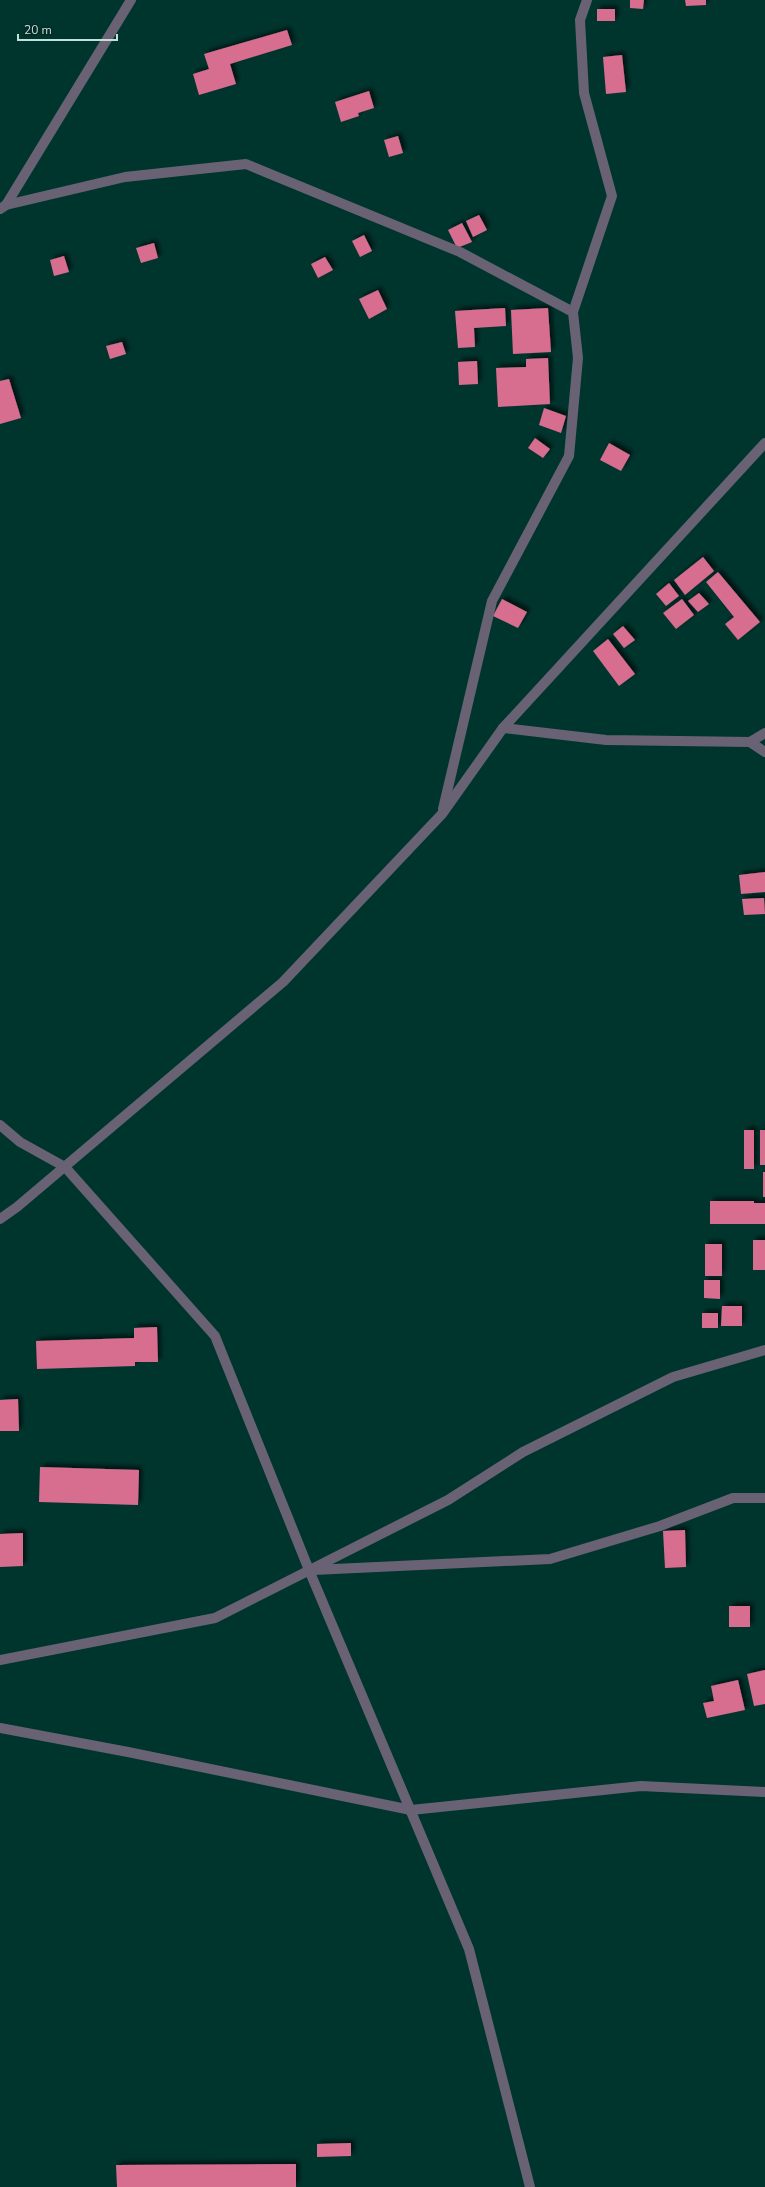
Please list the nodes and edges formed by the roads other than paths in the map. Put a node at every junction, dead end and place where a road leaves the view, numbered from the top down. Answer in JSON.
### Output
{"nodes":[{"id":1,"x":130,"y":0,"type":"edge"},
{"id":2,"x":587,"y":0,"type":"edge"},
{"id":3,"x":3,"y":207,"type":"edge"},
{"id":4,"x":573,"y":312,"type":"junction"},
{"id":5,"x":765,"y":443,"type":"edge"},
{"id":6,"x":503,"y":728,"type":"junction"},
{"id":7,"x":765,"y":733,"type":"edge"},
{"id":8,"x":750,"y":742,"type":"junction"},
{"id":9,"x":765,"y":752,"type":"edge"},
{"id":10,"x":442,"y":814,"type":"junction"},
{"id":11,"x":0,"y":1126,"type":"edge"},
{"id":12,"x":65,"y":1167,"type":"junction"},
{"id":13,"x":0,"y":1219,"type":"edge"},
{"id":14,"x":765,"y":1350,"type":"edge"},
{"id":15,"x":765,"y":1498,"type":"edge"},
{"id":16,"x":309,"y":1570,"type":"junction"},
{"id":17,"x":0,"y":1660,"type":"edge"},
{"id":18,"x":0,"y":1728,"type":"edge"},
{"id":19,"x":765,"y":1792,"type":"edge"},
{"id":20,"x":411,"y":1810,"type":"junction"},
{"id":21,"x":530,"y":2187,"type":"edge"}],
"edges":[{"from":1,"to":3,"type":"street"},
{"from":2,"to":4,"type":"street"},
{"from":3,"to":4,"type":"street"},
{"from":4,"to":10,"type":"street"},
{"from":5,"to":6,"type":"street"},
{"from":6,"to":8,"type":"street"},
{"from":6,"to":10,"type":"street"},
{"from":7,"to":8,"type":"street"},
{"from":8,"to":9,"type":"street"},
{"from":10,"to":12,"type":"street"},
{"from":11,"to":12,"type":"street"},
{"from":12,"to":13,"type":"street"},
{"from":12,"to":16,"type":"street"},
{"from":14,"to":16,"type":"street"},
{"from":15,"to":16,"type":"street"},
{"from":16,"to":17,"type":"street"},
{"from":16,"to":20,"type":"street"},
{"from":18,"to":20,"type":"street"},
{"from":19,"to":20,"type":"street"},
{"from":20,"to":21,"type":"street"}]}
